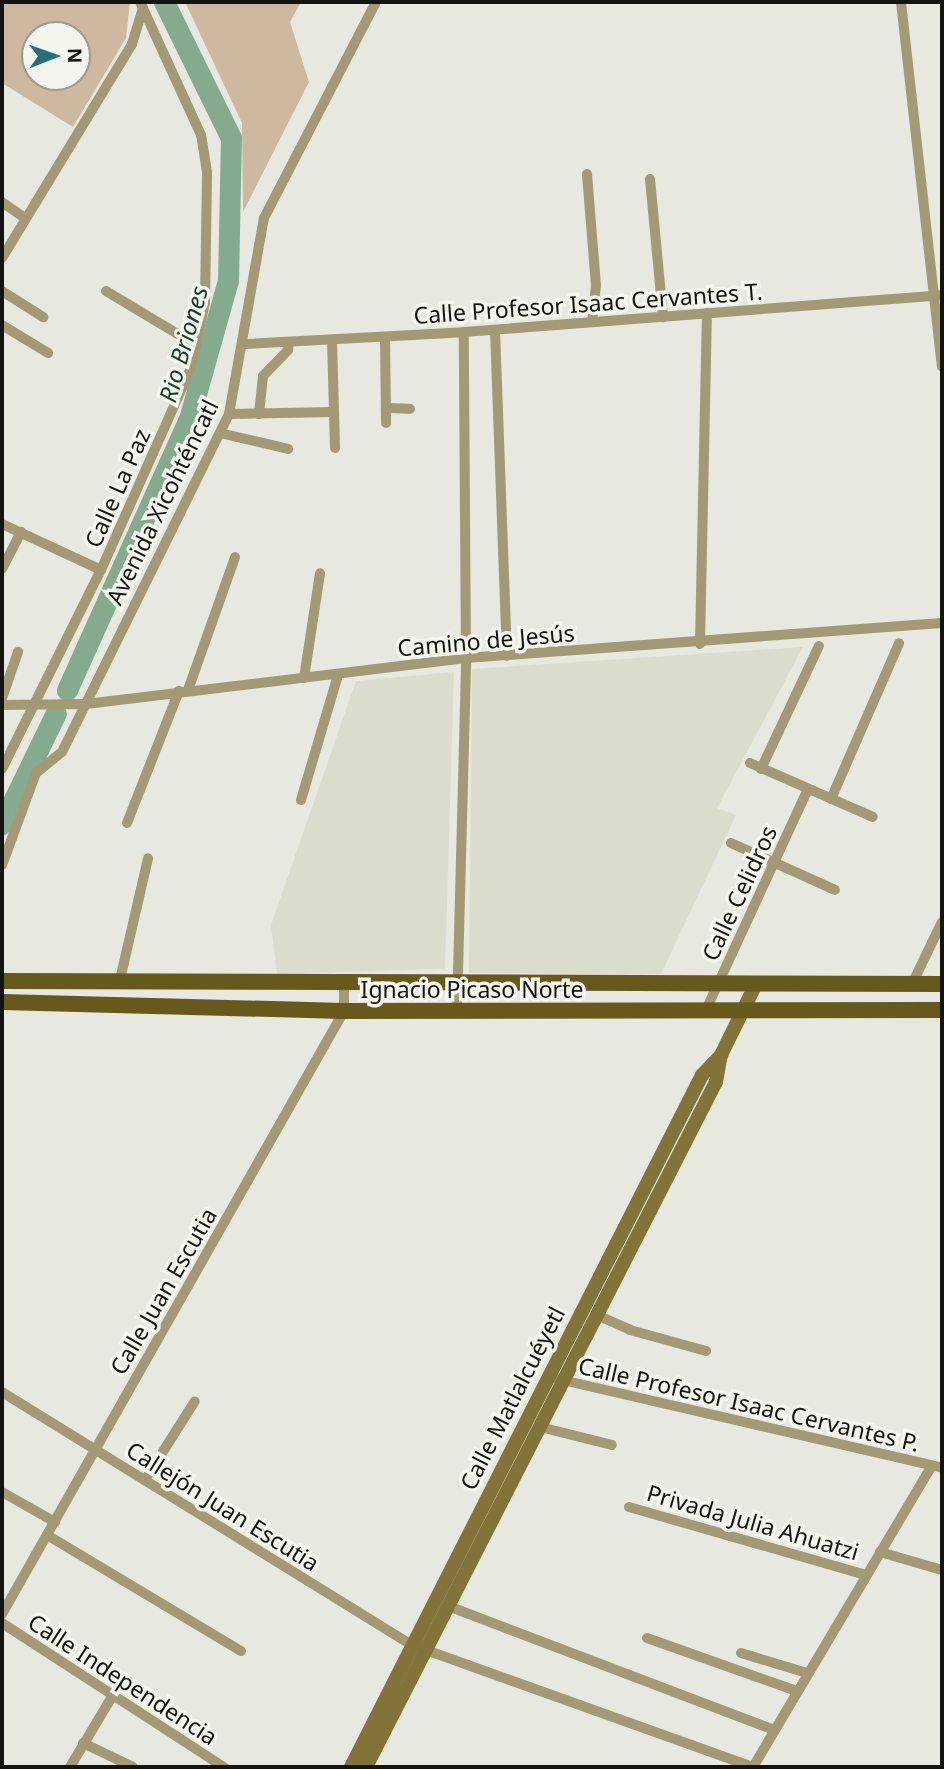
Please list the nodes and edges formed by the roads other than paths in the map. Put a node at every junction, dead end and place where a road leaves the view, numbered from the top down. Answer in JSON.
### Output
{"nodes":[{"id":1,"x":376,"y":2,"type":"edge"},
{"id":2,"x":901,"y":2,"type":"edge"},
{"id":3,"x":141,"y":5,"type":"edge"},
{"id":4,"x":587,"y":174,"type":"dead end"},
{"id":5,"x":650,"y":179,"type":"dead end"},
{"id":6,"x":2,"y":202,"type":"edge"},
{"id":7,"x":25,"y":218,"type":"junction"},
{"id":8,"x":2,"y":258,"type":"edge"},
{"id":9,"x":2,"y":291,"type":"edge"},
{"id":10,"x":106,"y":291,"type":"dead end"},
{"id":11,"x":938,"y":295,"type":"edge"},
{"id":12,"x":708,"y":313,"type":"junction"},
{"id":13,"x":43,"y":317,"type":"dead end"},
{"id":14,"x":663,"y":317,"type":"junction"},
{"id":15,"x":592,"y":322,"type":"junction"},
{"id":16,"x":2,"y":325,"type":"edge"},
{"id":17,"x":495,"y":330,"type":"junction"},
{"id":18,"x":464,"y":332,"type":"junction"},
{"id":19,"x":385,"y":337,"type":"junction"},
{"id":20,"x":332,"y":340,"type":"junction"},
{"id":21,"x":289,"y":343,"type":"junction"},
{"id":22,"x":245,"y":344,"type":"junction"},
{"id":23,"x":195,"y":345,"type":"junction"},
{"id":24,"x":48,"y":354,"type":"dead end"},
{"id":25,"x":942,"y":368,"type":"edge"},
{"id":26,"x":386,"y":408,"type":"junction"},
{"id":27,"x":410,"y":408,"type":"dead end"},
{"id":28,"x":334,"y":412,"type":"junction"},
{"id":29,"x":229,"y":414,"type":"junction"},
{"id":30,"x":259,"y":414,"type":"junction"},
{"id":31,"x":386,"y":423,"type":"dead end"},
{"id":32,"x":220,"y":433,"type":"junction"},
{"id":33,"x":335,"y":448,"type":"dead end"},
{"id":34,"x":288,"y":449,"type":"dead end"},
{"id":35,"x":2,"y":524,"type":"edge"},
{"id":36,"x":21,"y":532,"type":"junction"},
{"id":37,"x":235,"y":557,"type":"dead end"},
{"id":38,"x":2,"y":569,"type":"edge"},
{"id":39,"x":101,"y":570,"type":"junction"},
{"id":40,"x":320,"y":573,"type":"dead end"},
{"id":41,"x":942,"y":622,"type":"edge"},
{"id":42,"x":899,"y":643,"type":"dead end"},
{"id":43,"x":699,"y":644,"type":"junction"},
{"id":44,"x":819,"y":646,"type":"dead end"},
{"id":45,"x":19,"y":652,"type":"dead end"},
{"id":46,"x":507,"y":656,"type":"junction"},
{"id":47,"x":466,"y":658,"type":"junction"},
{"id":48,"x":338,"y":674,"type":"junction"},
{"id":49,"x":304,"y":678,"type":"junction"},
{"id":50,"x":184,"y":691,"type":"junction"},
{"id":51,"x":2,"y":698,"type":"edge"},
{"id":52,"x":86,"y":704,"type":"junction"},
{"id":53,"x":2,"y":705,"type":"edge"},
{"id":54,"x":33,"y":706,"type":"junction"},
{"id":55,"x":751,"y":763,"type":"dead end"},
{"id":56,"x":3,"y":766,"type":"edge"},
{"id":57,"x":761,"y":769,"type":"junction"},
{"id":58,"x":807,"y":791,"type":"junction"},
{"id":59,"x":831,"y":799,"type":"junction"},
{"id":60,"x":301,"y":800,"type":"dead end"},
{"id":61,"x":873,"y":817,"type":"dead end"},
{"id":62,"x":127,"y":823,"type":"dead end"},
{"id":63,"x":731,"y":843,"type":"dead end"},
{"id":64,"x":148,"y":858,"type":"dead end"},
{"id":65,"x":775,"y":863,"type":"junction"},
{"id":66,"x":2,"y":865,"type":"edge"},
{"id":67,"x":835,"y":890,"type":"dead end"},
{"id":68,"x":942,"y":922,"type":"edge"},
{"id":69,"x":2,"y":981,"type":"edge"},
{"id":70,"x":119,"y":984,"type":"junction"},
{"id":71,"x":344,"y":984,"type":"junction"},
{"id":72,"x":457,"y":984,"type":"junction"},
{"id":73,"x":717,"y":984,"type":"junction"},
{"id":74,"x":757,"y":984,"type":"junction"},
{"id":75,"x":912,"y":984,"type":"junction"},
{"id":76,"x":942,"y":984,"type":"edge"},
{"id":77,"x":2,"y":1002,"type":"edge"},
{"id":78,"x":942,"y":1010,"type":"edge"},
{"id":79,"x":344,"y":1011,"type":"junction"},
{"id":80,"x":457,"y":1011,"type":"junction"},
{"id":81,"x":743,"y":1012,"type":"junction"},
{"id":82,"x":705,"y":1013,"type":"junction"},
{"id":83,"x":721,"y":1055,"type":"junction"},
{"id":84,"x":597,"y":1315,"type":"junction"},
{"id":85,"x":706,"y":1350,"type":"dead end"},
{"id":86,"x":548,"y":1375,"type":"junction"},
{"id":87,"x":563,"y":1381,"type":"junction"},
{"id":88,"x":2,"y":1392,"type":"edge"},
{"id":89,"x":195,"y":1401,"type":"dead end"},
{"id":90,"x":540,"y":1427,"type":"junction"},
{"id":91,"x":612,"y":1445,"type":"dead end"},
{"id":92,"x":95,"y":1450,"type":"junction"},
{"id":93,"x":937,"y":1467,"type":"edge"},
{"id":94,"x":145,"y":1480,"type":"junction"},
{"id":95,"x":2,"y":1492,"type":"edge"},
{"id":96,"x":629,"y":1507,"type":"dead end"},
{"id":97,"x":55,"y":1521,"type":"junction"},
{"id":98,"x":47,"y":1535,"type":"junction"},
{"id":99,"x":880,"y":1552,"type":"junction"},
{"id":100,"x":942,"y":1570,"type":"edge"},
{"id":101,"x":866,"y":1574,"type":"junction"},
{"id":102,"x":448,"y":1606,"type":"junction"},
{"id":103,"x":2,"y":1614,"type":"edge"},
{"id":104,"x":2,"y":1623,"type":"edge"},
{"id":105,"x":647,"y":1639,"type":"dead end"},
{"id":106,"x":419,"y":1648,"type":"junction"},
{"id":107,"x":241,"y":1651,"type":"dead end"},
{"id":108,"x":741,"y":1653,"type":"dead end"},
{"id":109,"x":807,"y":1673,"type":"junction"},
{"id":110,"x":797,"y":1691,"type":"junction"},
{"id":111,"x":113,"y":1695,"type":"junction"},
{"id":112,"x":774,"y":1730,"type":"junction"},
{"id":113,"x":83,"y":1743,"type":"junction"},
{"id":114,"x":70,"y":1767,"type":"edge"},
{"id":115,"x":133,"y":1767,"type":"edge"},
{"id":116,"x":224,"y":1767,"type":"edge"},
{"id":117,"x":351,"y":1767,"type":"edge"},
{"id":118,"x":366,"y":1767,"type":"edge"},
{"id":119,"x":753,"y":1767,"type":"edge"}],
"edges":[{"from":1,"to":22,"type":"street","name":"Avenida Xicohténcatl"},
{"from":2,"to":11,"type":"street"},
{"from":3,"to":7,"type":"street"},
{"from":3,"to":23,"type":"street","name":"Calle La Paz"},
{"from":4,"to":15,"type":"street"},
{"from":5,"to":14,"type":"street"},
{"from":6,"to":7,"type":"street"},
{"from":7,"to":8,"type":"street"},
{"from":9,"to":13,"type":"street"},
{"from":10,"to":23,"type":"street"},
{"from":11,"to":12,"type":"street","name":"Calle Profesor Isaac Cervantes T."},
{"from":11,"to":25,"type":"street"},
{"from":12,"to":14,"type":"street","name":"Calle Profesor Isaac Cervantes T."},
{"from":12,"to":43,"type":"street"},
{"from":14,"to":15,"type":"street","name":"Calle Profesor Isaac Cervantes T."},
{"from":15,"to":17,"type":"street","name":"Calle Profesor Isaac Cervantes T."},
{"from":16,"to":24,"type":"street"},
{"from":17,"to":18,"type":"street","name":"Calle Profesor Isaac Cervantes T."},
{"from":17,"to":46,"type":"street"},
{"from":18,"to":19,"type":"street","name":"Calle Profesor Isaac Cervantes T."},
{"from":18,"to":47,"type":"street"},
{"from":19,"to":20,"type":"street","name":"Calle Profesor Isaac Cervantes T."},
{"from":19,"to":26,"type":"street"},
{"from":20,"to":21,"type":"street","name":"Calle Profesor Isaac Cervantes T."},
{"from":20,"to":28,"type":"street"},
{"from":21,"to":22,"type":"street","name":"Calle Profesor Isaac Cervantes T."},
{"from":21,"to":30,"type":"street"},
{"from":22,"to":29,"type":"street","name":"Avenida Xicohténcatl"},
{"from":23,"to":39,"type":"street","name":"Calle La Paz"},
{"from":26,"to":27,"type":"street"},
{"from":26,"to":31,"type":"street"},
{"from":28,"to":30,"type":"street"},
{"from":28,"to":33,"type":"street"},
{"from":29,"to":30,"type":"street"},
{"from":29,"to":32,"type":"street","name":"Avenida Xicohténcatl"},
{"from":32,"to":34,"type":"street"},
{"from":32,"to":52,"type":"street","name":"Avenida Xicohténcatl"},
{"from":35,"to":36,"type":"street"},
{"from":36,"to":38,"type":"street"},
{"from":36,"to":39,"type":"street"},
{"from":37,"to":50,"type":"street"},
{"from":39,"to":54,"type":"street","name":"Calle La Paz"},
{"from":40,"to":49,"type":"street"},
{"from":41,"to":43,"type":"street","name":"Camino de Jesús"},
{"from":42,"to":59,"type":"street"},
{"from":43,"to":46,"type":"street","name":"Camino de Jesús"},
{"from":44,"to":57,"type":"street"},
{"from":45,"to":51,"type":"street"},
{"from":46,"to":47,"type":"street","name":"Camino de Jesús"},
{"from":47,"to":48,"type":"street","name":"Camino de Jesús"},
{"from":47,"to":72,"type":"street"},
{"from":48,"to":49,"type":"street","name":"Camino de Jesús"},
{"from":48,"to":60,"type":"street"},
{"from":49,"to":50,"type":"street","name":"Camino de Jesús"},
{"from":50,"to":52,"type":"street","name":"Camino de Jesús"},
{"from":50,"to":62,"type":"street"},
{"from":52,"to":54,"type":"street","name":"Camino de Jesús"},
{"from":52,"to":66,"type":"street","name":"Avenida Xicohténcatl"},
{"from":53,"to":54,"type":"street","name":"Camino de Jesús"},
{"from":54,"to":56,"type":"street","name":"Calle La Paz"},
{"from":55,"to":57,"type":"street"},
{"from":57,"to":58,"type":"street"},
{"from":58,"to":59,"type":"street"},
{"from":58,"to":65,"type":"street","name":"Calle Celidros"},
{"from":59,"to":61,"type":"street"},
{"from":63,"to":65,"type":"street"},
{"from":64,"to":70,"type":"street"},
{"from":65,"to":67,"type":"street"},
{"from":65,"to":73,"type":"street","name":"Calle Celidros"},
{"from":68,"to":75,"type":"street"},
{"from":69,"to":70,"type":"main road","name":"Ignacio Picaso Norte"},
{"from":70,"to":71,"type":"main road","name":"Ignacio Picaso Norte"},
{"from":71,"to":72,"type":"main road","name":"Ignacio Picaso Norte"},
{"from":71,"to":79,"type":"street","name":"Calle Juan Escutia"},
{"from":72,"to":73,"type":"main road","name":"Ignacio Picaso Norte"},
{"from":72,"to":80,"type":"street"},
{"from":73,"to":74,"type":"main road","name":"Ignacio Picaso Norte"},
{"from":73,"to":82,"type":"street","name":"Calle Celidros"},
{"from":74,"to":75,"type":"main road","name":"Ignacio Picaso Norte"},
{"from":74,"to":81,"type":"main road","name":"Calle Matlalcuéyetl"},
{"from":75,"to":76,"type":"main road","name":"Ignacio Picaso Norte"},
{"from":77,"to":79,"type":"main road","name":"Ignacio Picaso Norte"},
{"from":78,"to":81,"type":"main road","name":"Ignacio Picaso Norte"},
{"from":79,"to":80,"type":"main road","name":"Ignacio Picaso Norte"},
{"from":79,"to":92,"type":"street","name":"Calle Juan Escutia"},
{"from":80,"to":82,"type":"main road","name":"Ignacio Picaso Norte"},
{"from":81,"to":82,"type":"main road","name":"Ignacio Picaso Norte"},
{"from":81,"to":83,"type":"main road","name":"Calle Matlalcuéyetl"},
{"from":83,"to":84,"type":"main road","name":"Calle Matlalcuéyetl"},
{"from":83,"to":86,"type":"main road","name":"Calle Matlalcuéyetl"},
{"from":84,"to":85,"type":"street"},
{"from":84,"to":87,"type":"main road","name":"Calle Matlalcuéyetl"},
{"from":86,"to":87,"type":"street","name":"Calle Profesor Isaac Cervantes P."},
{"from":86,"to":106,"type":"main road","name":"Calle Matlalcuéyetl"},
{"from":87,"to":90,"type":"main road","name":"Calle Matlalcuéyetl"},
{"from":87,"to":93,"type":"street","name":"Calle Profesor Isaac Cervantes P."},
{"from":88,"to":92,"type":"street","name":"Callejón Juan Escutia"},
{"from":89,"to":94,"type":"street"},
{"from":90,"to":91,"type":"street"},
{"from":90,"to":102,"type":"main road","name":"Calle Matlalcuéyetl"},
{"from":92,"to":94,"type":"street","name":"Callejón Juan Escutia"},
{"from":92,"to":97,"type":"street","name":"Calle Juan Escutia"},
{"from":93,"to":99,"type":"street"},
{"from":94,"to":106,"type":"street","name":"Callejón Juan Escutia"},
{"from":95,"to":97,"type":"street"},
{"from":96,"to":101,"type":"street","name":"Privada Julia Ahuatzi"},
{"from":97,"to":98,"type":"street","name":"Calle Juan Escutia"},
{"from":98,"to":103,"type":"street","name":"Calle Juan Escutia"},
{"from":98,"to":107,"type":"street"},
{"from":99,"to":100,"type":"street","name":"Privada Julia Ahuatzi"},
{"from":99,"to":101,"type":"street"},
{"from":101,"to":109,"type":"street"},
{"from":102,"to":106,"type":"main road","name":"Calle Matlalcuéyetl"},
{"from":102,"to":112,"type":"street"},
{"from":104,"to":111,"type":"street","name":"Calle Independencia"},
{"from":105,"to":110,"type":"street"},
{"from":106,"to":117,"type":"main road","name":"Calle Matlalcuéyetl"},
{"from":106,"to":118,"type":"main road","name":"Calle Matlalcuéyetl"},
{"from":106,"to":119,"type":"street","name":"Callejón Juan Escutia"},
{"from":108,"to":109,"type":"street"},
{"from":109,"to":110,"type":"street"},
{"from":110,"to":112,"type":"street"},
{"from":111,"to":113,"type":"street"},
{"from":111,"to":116,"type":"street","name":"Calle Independencia"},
{"from":112,"to":119,"type":"street"},
{"from":113,"to":114,"type":"street"},
{"from":113,"to":115,"type":"street"}]}
